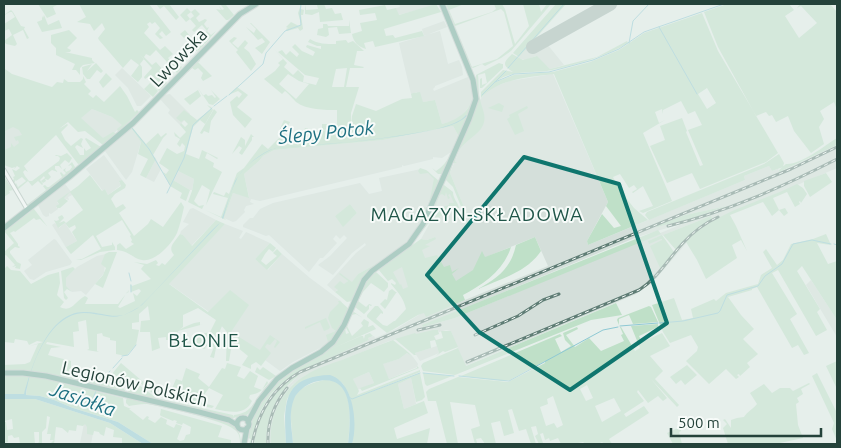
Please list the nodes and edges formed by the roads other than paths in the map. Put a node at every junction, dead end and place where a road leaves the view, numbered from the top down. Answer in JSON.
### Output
{"nodes":[{"id":1,"x":251,"y":4,"type":"edge"},
{"id":2,"x":256,"y":4,"type":"edge"},
{"id":3,"x":442,"y":4,"type":"edge"},
{"id":4,"x":122,"y":133,"type":"junction"},
{"id":5,"x":4,"y":170,"type":"edge"},
{"id":6,"x":27,"y":209,"type":"junction"},
{"id":7,"x":4,"y":228,"type":"edge"},
{"id":8,"x":4,"y":373,"type":"edge"},
{"id":9,"x":247,"y":420,"type":"junction"},
{"id":10,"x":241,"y":426,"type":"junction"},
{"id":11,"x":244,"y":444,"type":"edge"}],
"edges":[{"from":1,"to":4,"type":"main road","name":"Lwowska"},
{"from":2,"to":4,"type":"main road","name":"Lwowska"},
{"from":3,"to":9,"type":"main road"},
{"from":4,"to":6,"type":"main road","name":"Lwowska"},
{"from":5,"to":6,"type":"street"},
{"from":6,"to":7,"type":"main road","name":"Lwowska"},
{"from":8,"to":10,"type":"main road","name":"Legionów Polskich"},
{"from":9,"to":10,"type":"main road"},
{"from":9,"to":10,"type":"main road"},
{"from":10,"to":11,"type":"main road"}]}
